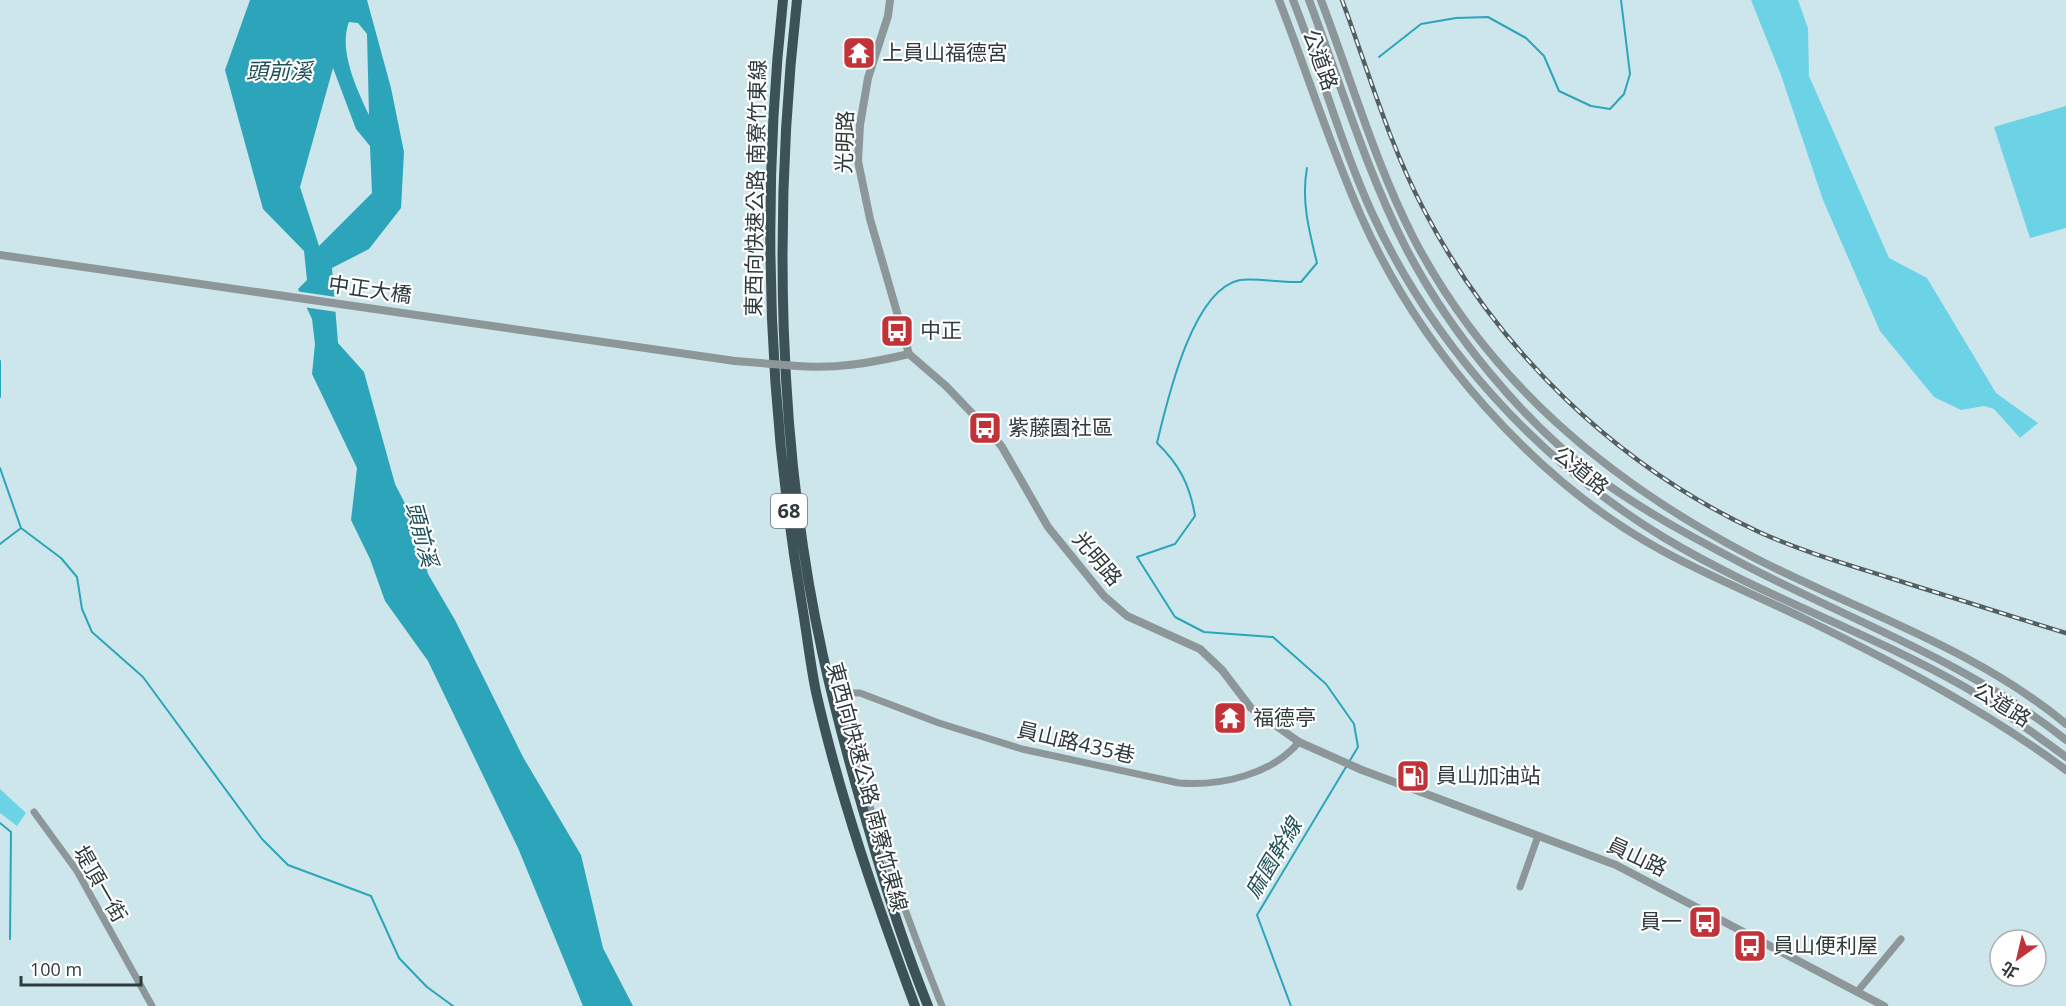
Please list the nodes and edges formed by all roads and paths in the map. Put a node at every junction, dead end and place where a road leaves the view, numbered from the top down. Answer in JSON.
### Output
{"nodes":[{"id":1,"x":783,"y":0,"type":"edge"},
{"id":2,"x":797,"y":0,"type":"edge"},
{"id":3,"x":890,"y":0,"type":"edge"},
{"id":4,"x":1279,"y":0,"type":"edge"},
{"id":5,"x":1293,"y":0,"type":"edge"},
{"id":6,"x":1309,"y":0,"type":"edge"},
{"id":7,"x":1322,"y":0,"type":"edge"},
{"id":8,"x":0,"y":255,"type":"edge"},
{"id":9,"x":1413,"y":290,"type":"junction"},
{"id":10,"x":1403,"y":295,"type":"junction"},
{"id":11,"x":909,"y":354,"type":"junction"},
{"id":12,"x":2013,"y":720,"type":"junction"},
{"id":13,"x":2066,"y":724,"type":"edge"},
{"id":14,"x":2006,"y":727,"type":"junction"},
{"id":15,"x":2023,"y":732,"type":"junction"},
{"id":16,"x":2042,"y":739,"type":"junction"},
{"id":17,"x":2066,"y":740,"type":"edge"},
{"id":18,"x":1299,"y":742,"type":"junction"},
{"id":19,"x":2034,"y":746,"type":"junction"},
{"id":20,"x":2066,"y":757,"type":"edge"},
{"id":21,"x":2066,"y":770,"type":"edge"},
{"id":22,"x":34,"y":812,"type":"dead end"},
{"id":23,"x":1538,"y":836,"type":"junction"},
{"id":24,"x":1520,"y":887,"type":"dead end"},
{"id":25,"x":1901,"y":939,"type":"dead end"},
{"id":26,"x":1857,"y":992,"type":"junction"},
{"id":27,"x":152,"y":1006,"type":"edge"},
{"id":28,"x":915,"y":1006,"type":"edge"},
{"id":29,"x":928,"y":1006,"type":"edge"},
{"id":30,"x":942,"y":1006,"type":"edge"},
{"id":31,"x":1884,"y":1006,"type":"edge"}],
"edges":[{"from":1,"to":28,"type":"highway","name":"東西向快速公路 南寮竹東線","number":"68"},
{"from":2,"to":29,"type":"highway","name":"東西向快速公路 南寮竹東線","number":"68"},
{"from":3,"to":11,"type":"street","name":"光明路"},
{"from":4,"to":10,"type":"street","name":"公道路"},
{"from":5,"to":9,"type":"street","name":"公道路"},
{"from":6,"to":17,"type":"street","name":"公道路"},
{"from":7,"to":13,"type":"street","name":"公道路"},
{"from":8,"to":11,"type":"street","name":"中正大橋","bridge":true},
{"from":9,"to":10,"type":"street"},
{"from":9,"to":12,"type":"street","name":"公道路"},
{"from":10,"to":14,"type":"street","name":"公道路"},
{"from":11,"to":18,"type":"street","name":"光明路"},
{"from":12,"to":15,"type":"street"},
{"from":12,"to":16,"type":"street","name":"公道路"},
{"from":14,"to":15,"type":"street"},
{"from":14,"to":19,"type":"street","name":"公道路"},
{"from":15,"to":16,"type":"street"},
{"from":15,"to":19,"type":"street"},
{"from":16,"to":20,"type":"street","name":"公道路"},
{"from":18,"to":23,"type":"street","name":"員山路"},
{"from":18,"to":30,"type":"street","name":"員山路435巷"},
{"from":19,"to":21,"type":"street","name":"公道路"},
{"from":22,"to":27,"type":"street","name":"堤頂一街"},
{"from":23,"to":24,"type":"street"},
{"from":23,"to":26,"type":"street","name":"員山路"},
{"from":25,"to":26,"type":"street"},
{"from":26,"to":31,"type":"street","name":"員山路"}]}
